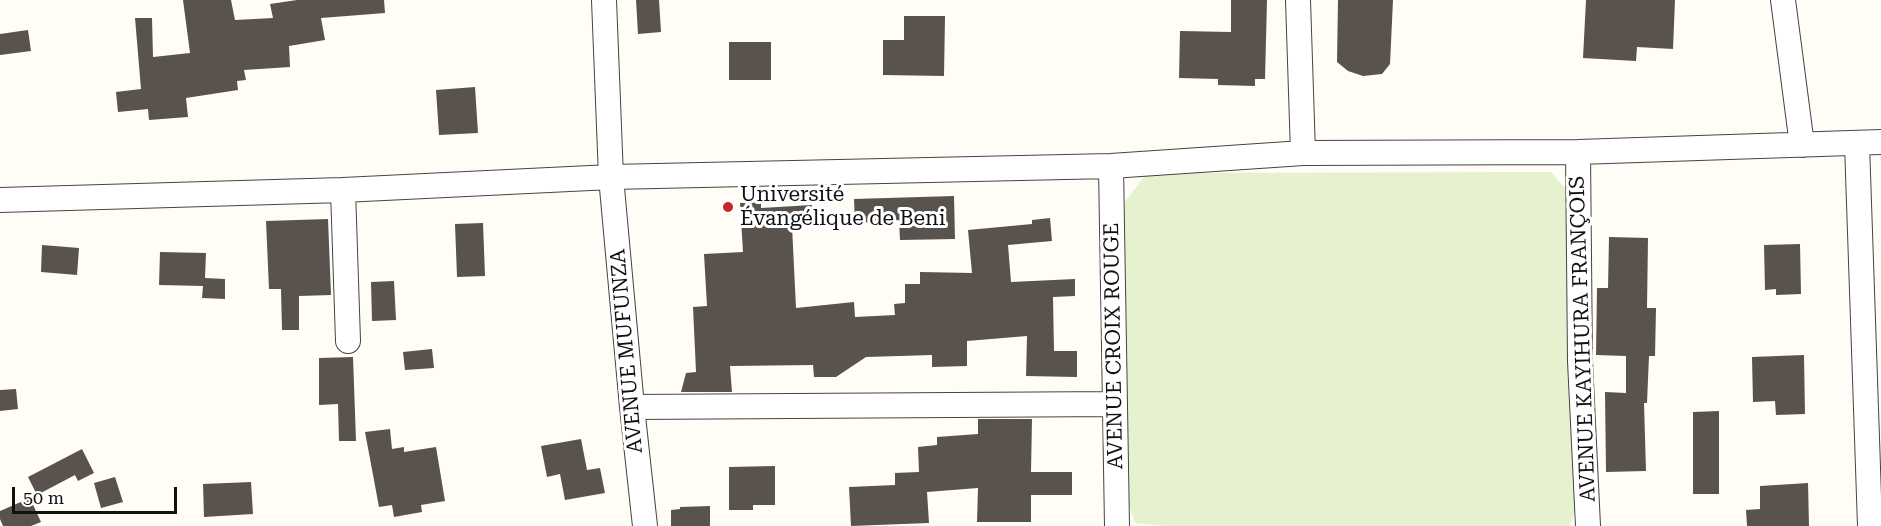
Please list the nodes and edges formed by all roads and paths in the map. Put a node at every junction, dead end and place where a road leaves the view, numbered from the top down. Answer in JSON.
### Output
{"nodes":[{"id":1,"x":604,"y":0,"type":"edge"},
{"id":2,"x":1298,"y":0,"type":"edge"},
{"id":3,"x":1783,"y":0,"type":"edge"},
{"id":4,"x":1881,"y":142,"type":"edge"},
{"id":5,"x":1857,"y":144,"type":"junction"},
{"id":6,"x":1802,"y":145,"type":"junction"},
{"id":7,"x":1578,"y":152,"type":"junction"},
{"id":8,"x":1303,"y":153,"type":"junction"},
{"id":9,"x":1111,"y":166,"type":"junction"},
{"id":10,"x":611,"y":177,"type":"junction"},
{"id":11,"x":343,"y":190,"type":"junction"},
{"id":12,"x":0,"y":200,"type":"edge"},
{"id":13,"x":348,"y":341,"type":"dead end"},
{"id":14,"x":1114,"y":404,"type":"junction"},
{"id":15,"x":632,"y":407,"type":"junction"},
{"id":16,"x":645,"y":526,"type":"edge"},
{"id":17,"x":1117,"y":526,"type":"edge"},
{"id":18,"x":1588,"y":526,"type":"edge"},
{"id":19,"x":1870,"y":526,"type":"edge"}],
"edges":[{"from":1,"to":10,"type":"street","name":"AVENUE MUFUNZA"},
{"from":2,"to":8,"type":"street"},
{"from":3,"to":6,"type":"street"},
{"from":4,"to":5,"type":"street"},
{"from":5,"to":6,"type":"street"},
{"from":5,"to":19,"type":"street"},
{"from":6,"to":7,"type":"street"},
{"from":7,"to":8,"type":"street"},
{"from":7,"to":18,"type":"street","name":"AVENUE KAYIHURA FRANÇOIS"},
{"from":8,"to":9,"type":"street"},
{"from":9,"to":10,"type":"street"},
{"from":9,"to":14,"type":"street","name":"AVENUE CROIX ROUGE"},
{"from":10,"to":11,"type":"street"},
{"from":10,"to":15,"type":"street","name":"AVENUE MUFUNZA"},
{"from":11,"to":12,"type":"street"},
{"from":11,"to":13,"type":"street"},
{"from":14,"to":15,"type":"street"},
{"from":14,"to":17,"type":"street","name":"AVENUE CROIX ROUGE"},
{"from":15,"to":16,"type":"street","name":"AVENUE MUFUNZA"}]}
